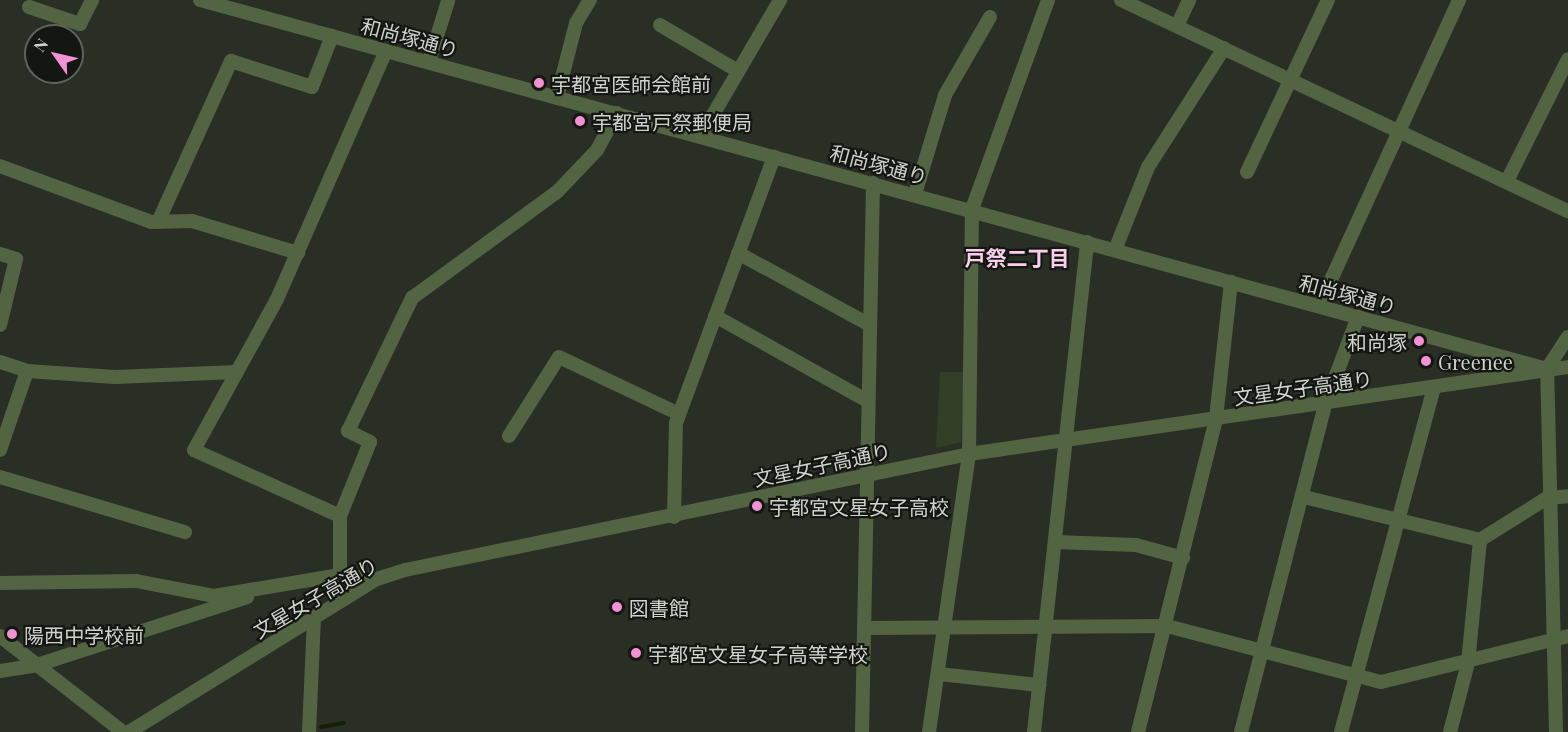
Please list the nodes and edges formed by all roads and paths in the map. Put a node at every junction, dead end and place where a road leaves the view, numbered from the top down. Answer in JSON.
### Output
{"nodes":[{"id":1,"x":92,"y":0,"type":"edge"},
{"id":2,"x":201,"y":0,"type":"edge"},
{"id":3,"x":590,"y":0,"type":"edge"},
{"id":4,"x":780,"y":0,"type":"edge"},
{"id":5,"x":1048,"y":0,"type":"edge"},
{"id":6,"x":1121,"y":0,"type":"edge"},
{"id":7,"x":1189,"y":0,"type":"edge"},
{"id":8,"x":1328,"y":0,"type":"edge"},
{"id":9,"x":1459,"y":0,"type":"edge"},
{"id":10,"x":448,"y":1,"type":"edge"},
{"id":11,"x":29,"y":7,"type":"dead end"},
{"id":12,"x":990,"y":17,"type":"dead end"},
{"id":13,"x":660,"y":25,"type":"dead end"},
{"id":14,"x":1177,"y":26,"type":"junction"},
{"id":15,"x":332,"y":36,"type":"junction"},
{"id":16,"x":1224,"y":48,"type":"junction"},
{"id":17,"x":386,"y":51,"type":"junction"},
{"id":18,"x":1568,"y":59,"type":"edge"},
{"id":19,"x":429,"y":62,"type":"junction"},
{"id":20,"x":738,"y":71,"type":"junction"},
{"id":21,"x":1290,"y":80,"type":"junction"},
{"id":22,"x":557,"y":97,"type":"junction"},
{"id":23,"x":617,"y":113,"type":"junction"},
{"id":24,"x":1397,"y":130,"type":"junction"},
{"id":25,"x":700,"y":136,"type":"junction"},
{"id":26,"x":774,"y":156,"type":"junction"},
{"id":27,"x":0,"y":166,"type":"edge"},
{"id":28,"x":1247,"y":172,"type":"dead end"},
{"id":29,"x":1508,"y":181,"type":"junction"},
{"id":30,"x":873,"y":183,"type":"junction"},
{"id":31,"x":915,"y":194,"type":"junction"},
{"id":32,"x":972,"y":209,"type":"junction"},
{"id":33,"x":1568,"y":211,"type":"edge"},
{"id":34,"x":158,"y":222,"type":"junction"},
{"id":35,"x":1087,"y":242,"type":"junction"},
{"id":36,"x":1115,"y":250,"type":"junction"},
{"id":37,"x":298,"y":253,"type":"junction"},
{"id":38,"x":738,"y":253,"type":"junction"},
{"id":39,"x":0,"y":254,"type":"edge"},
{"id":40,"x":1231,"y":282,"type":"junction"},
{"id":41,"x":1318,"y":306,"type":"junction"},
{"id":42,"x":715,"y":316,"type":"junction"},
{"id":43,"x":1358,"y":317,"type":"junction"},
{"id":44,"x":0,"y":325,"type":"edge"},
{"id":45,"x":870,"y":325,"type":"junction"},
{"id":46,"x":1568,"y":337,"type":"edge"},
{"id":47,"x":0,"y":362,"type":"edge"},
{"id":48,"x":1568,"y":367,"type":"edge"},
{"id":49,"x":1547,"y":369,"type":"junction"},
{"id":50,"x":27,"y":371,"type":"junction"},
{"id":51,"x":237,"y":372,"type":"junction"},
{"id":52,"x":1433,"y":390,"type":"junction"},
{"id":53,"x":868,"y":402,"type":"junction"},
{"id":54,"x":1326,"y":402,"type":"junction"},
{"id":55,"x":680,"y":414,"type":"junction"},
{"id":56,"x":1216,"y":418,"type":"junction"},
{"id":57,"x":509,"y":436,"type":"dead end"},
{"id":58,"x":1065,"y":439,"type":"junction"},
{"id":59,"x":0,"y":450,"type":"edge"},
{"id":60,"x":969,"y":454,"type":"junction"},
{"id":61,"x":866,"y":475,"type":"junction"},
{"id":62,"x":0,"y":477,"type":"edge"},
{"id":63,"x":1568,"y":496,"type":"edge"},
{"id":64,"x":1304,"y":497,"type":"junction"},
{"id":65,"x":1547,"y":498,"type":"junction"},
{"id":66,"x":340,"y":516,"type":"junction"},
{"id":67,"x":674,"y":516,"type":"junction"},
{"id":68,"x":1398,"y":522,"type":"junction"},
{"id":69,"x":185,"y":532,"type":"dead end"},
{"id":70,"x":1480,"y":540,"type":"junction"},
{"id":71,"x":1056,"y":542,"type":"junction"},
{"id":72,"x":1183,"y":558,"type":"junction"},
{"id":73,"x":340,"y":575,"type":"junction"},
{"id":74,"x":377,"y":579,"type":"junction"},
{"id":75,"x":0,"y":583,"type":"edge"},
{"id":76,"x":258,"y":593,"type":"junction"},
{"id":77,"x":314,"y":618,"type":"junction"},
{"id":78,"x":1046,"y":626,"type":"junction"},
{"id":79,"x":1167,"y":626,"type":"junction"},
{"id":80,"x":947,"y":627,"type":"junction"},
{"id":81,"x":865,"y":628,"type":"junction"},
{"id":82,"x":0,"y":636,"type":"edge"},
{"id":83,"x":1561,"y":638,"type":"edge"},
{"id":84,"x":1263,"y":651,"type":"junction"},
{"id":85,"x":1468,"y":663,"type":"junction"},
{"id":86,"x":37,"y":665,"type":"junction"},
{"id":87,"x":0,"y":671,"type":"edge"},
{"id":88,"x":939,"y":674,"type":"junction"},
{"id":89,"x":1356,"y":677,"type":"junction"},
{"id":90,"x":1039,"y":685,"type":"junction"},
{"id":91,"x":123,"y":732,"type":"edge"},
{"id":92,"x":129,"y":732,"type":"edge"},
{"id":93,"x":309,"y":732,"type":"edge"},
{"id":94,"x":862,"y":732,"type":"edge"},
{"id":95,"x":929,"y":732,"type":"edge"},
{"id":96,"x":1034,"y":732,"type":"edge"},
{"id":97,"x":1138,"y":732,"type":"edge"},
{"id":98,"x":1241,"y":732,"type":"edge"},
{"id":99,"x":1341,"y":732,"type":"edge"},
{"id":100,"x":1450,"y":732,"type":"edge"},
{"id":101,"x":1556,"y":732,"type":"edge"}],
"edges":[{"from":1,"to":11,"type":"street"},
{"from":2,"to":15,"type":"street","name":"和尚塚通り"},
{"from":3,"to":22,"type":"street"},
{"from":4,"to":20,"type":"street"},
{"from":5,"to":32,"type":"street"},
{"from":6,"to":14,"type":"street"},
{"from":7,"to":14,"type":"street"},
{"from":8,"to":21,"type":"street"},
{"from":9,"to":24,"type":"street"},
{"from":10,"to":19,"type":"street"},
{"from":12,"to":31,"type":"street"},
{"from":13,"to":20,"type":"street"},
{"from":14,"to":16,"type":"street"},
{"from":15,"to":17,"type":"street","name":"和尚塚通り"},
{"from":15,"to":34,"type":"street"},
{"from":16,"to":21,"type":"street"},
{"from":16,"to":36,"type":"street"},
{"from":17,"to":19,"type":"street","name":"和尚塚通り"},
{"from":17,"to":37,"type":"street"},
{"from":18,"to":29,"type":"street"},
{"from":19,"to":22,"type":"street","name":"和尚塚通り"},
{"from":20,"to":25,"type":"street"},
{"from":21,"to":24,"type":"street"},
{"from":21,"to":28,"type":"street"},
{"from":22,"to":23,"type":"street","name":"和尚塚通り"},
{"from":23,"to":25,"type":"street","name":"和尚塚通り"},
{"from":23,"to":66,"type":"street"},
{"from":24,"to":29,"type":"street"},
{"from":24,"to":41,"type":"street"},
{"from":25,"to":26,"type":"street","name":"和尚塚通り"},
{"from":26,"to":30,"type":"street","name":"和尚塚通り"},
{"from":26,"to":38,"type":"street"},
{"from":27,"to":34,"type":"street"},
{"from":29,"to":33,"type":"street"},
{"from":30,"to":31,"type":"street","name":"和尚塚通り"},
{"from":30,"to":45,"type":"street"},
{"from":31,"to":32,"type":"street","name":"和尚塚通り"},
{"from":32,"to":35,"type":"street","name":"和尚塚通り"},
{"from":32,"to":60,"type":"street"},
{"from":34,"to":37,"type":"street"},
{"from":35,"to":36,"type":"street","name":"和尚塚通り"},
{"from":35,"to":58,"type":"street"},
{"from":36,"to":40,"type":"street","name":"和尚塚通り"},
{"from":37,"to":51,"type":"street"},
{"from":38,"to":42,"type":"street"},
{"from":38,"to":45,"type":"street"},
{"from":39,"to":44,"type":"street"},
{"from":40,"to":41,"type":"street","name":"和尚塚通り"},
{"from":40,"to":56,"type":"street"},
{"from":41,"to":43,"type":"street","name":"和尚塚通り"},
{"from":42,"to":53,"type":"street"},
{"from":42,"to":55,"type":"street"},
{"from":43,"to":49,"type":"street","name":"和尚塚通り"},
{"from":43,"to":54,"type":"street"},
{"from":45,"to":53,"type":"street"},
{"from":46,"to":49,"type":"street"},
{"from":47,"to":50,"type":"street"},
{"from":48,"to":49,"type":"street","name":"文星女子高通り"},
{"from":49,"to":52,"type":"street","name":"文星女子高通り"},
{"from":49,"to":65,"type":"street"},
{"from":50,"to":51,"type":"street"},
{"from":50,"to":59,"type":"street"},
{"from":51,"to":66,"type":"street"},
{"from":52,"to":54,"type":"street","name":"文星女子高通り"},
{"from":52,"to":68,"type":"street"},
{"from":53,"to":61,"type":"street"},
{"from":54,"to":56,"type":"street","name":"文星女子高通り"},
{"from":54,"to":64,"type":"street"},
{"from":55,"to":57,"type":"street"},
{"from":55,"to":67,"type":"street"},
{"from":56,"to":58,"type":"street","name":"文星女子高通り"},
{"from":56,"to":72,"type":"street"},
{"from":58,"to":60,"type":"street","name":"文星女子高通り"},
{"from":58,"to":71,"type":"street"},
{"from":60,"to":61,"type":"street","name":"文星女子高通り"},
{"from":60,"to":80,"type":"street"},
{"from":61,"to":67,"type":"street","name":"文星女子高通り"},
{"from":61,"to":81,"type":"street"},
{"from":62,"to":69,"type":"street"},
{"from":63,"to":65,"type":"street"},
{"from":64,"to":68,"type":"street"},
{"from":64,"to":84,"type":"street"},
{"from":65,"to":70,"type":"street"},
{"from":65,"to":83,"type":"street"},
{"from":66,"to":73,"type":"street"},
{"from":67,"to":74,"type":"street","name":"文星女子高通り"},
{"from":68,"to":70,"type":"street"},
{"from":68,"to":89,"type":"street"},
{"from":70,"to":85,"type":"street"},
{"from":71,"to":72,"type":"street"},
{"from":71,"to":78,"type":"street"},
{"from":72,"to":79,"type":"street"},
{"from":73,"to":74,"type":"street"},
{"from":73,"to":76,"type":"street"},
{"from":74,"to":77,"type":"street","name":"文星女子高通り"},
{"from":75,"to":76,"type":"street"},
{"from":76,"to":86,"type":"street"},
{"from":77,"to":92,"type":"street","name":"文星女子高通り"},
{"from":77,"to":93,"type":"street"},
{"from":78,"to":79,"type":"street"},
{"from":78,"to":80,"type":"street"},
{"from":78,"to":90,"type":"street"},
{"from":79,"to":84,"type":"street"},
{"from":79,"to":97,"type":"street"},
{"from":80,"to":81,"type":"street"},
{"from":80,"to":88,"type":"street"},
{"from":81,"to":94,"type":"street"},
{"from":82,"to":86,"type":"street"},
{"from":83,"to":85,"type":"street"},
{"from":83,"to":101,"type":"street"},
{"from":84,"to":89,"type":"street"},
{"from":84,"to":98,"type":"street"},
{"from":85,"to":89,"type":"street"},
{"from":85,"to":100,"type":"street"},
{"from":86,"to":87,"type":"street"},
{"from":86,"to":91,"type":"street"},
{"from":88,"to":90,"type":"street"},
{"from":88,"to":95,"type":"street"},
{"from":89,"to":99,"type":"street"},
{"from":90,"to":96,"type":"street"}]}
